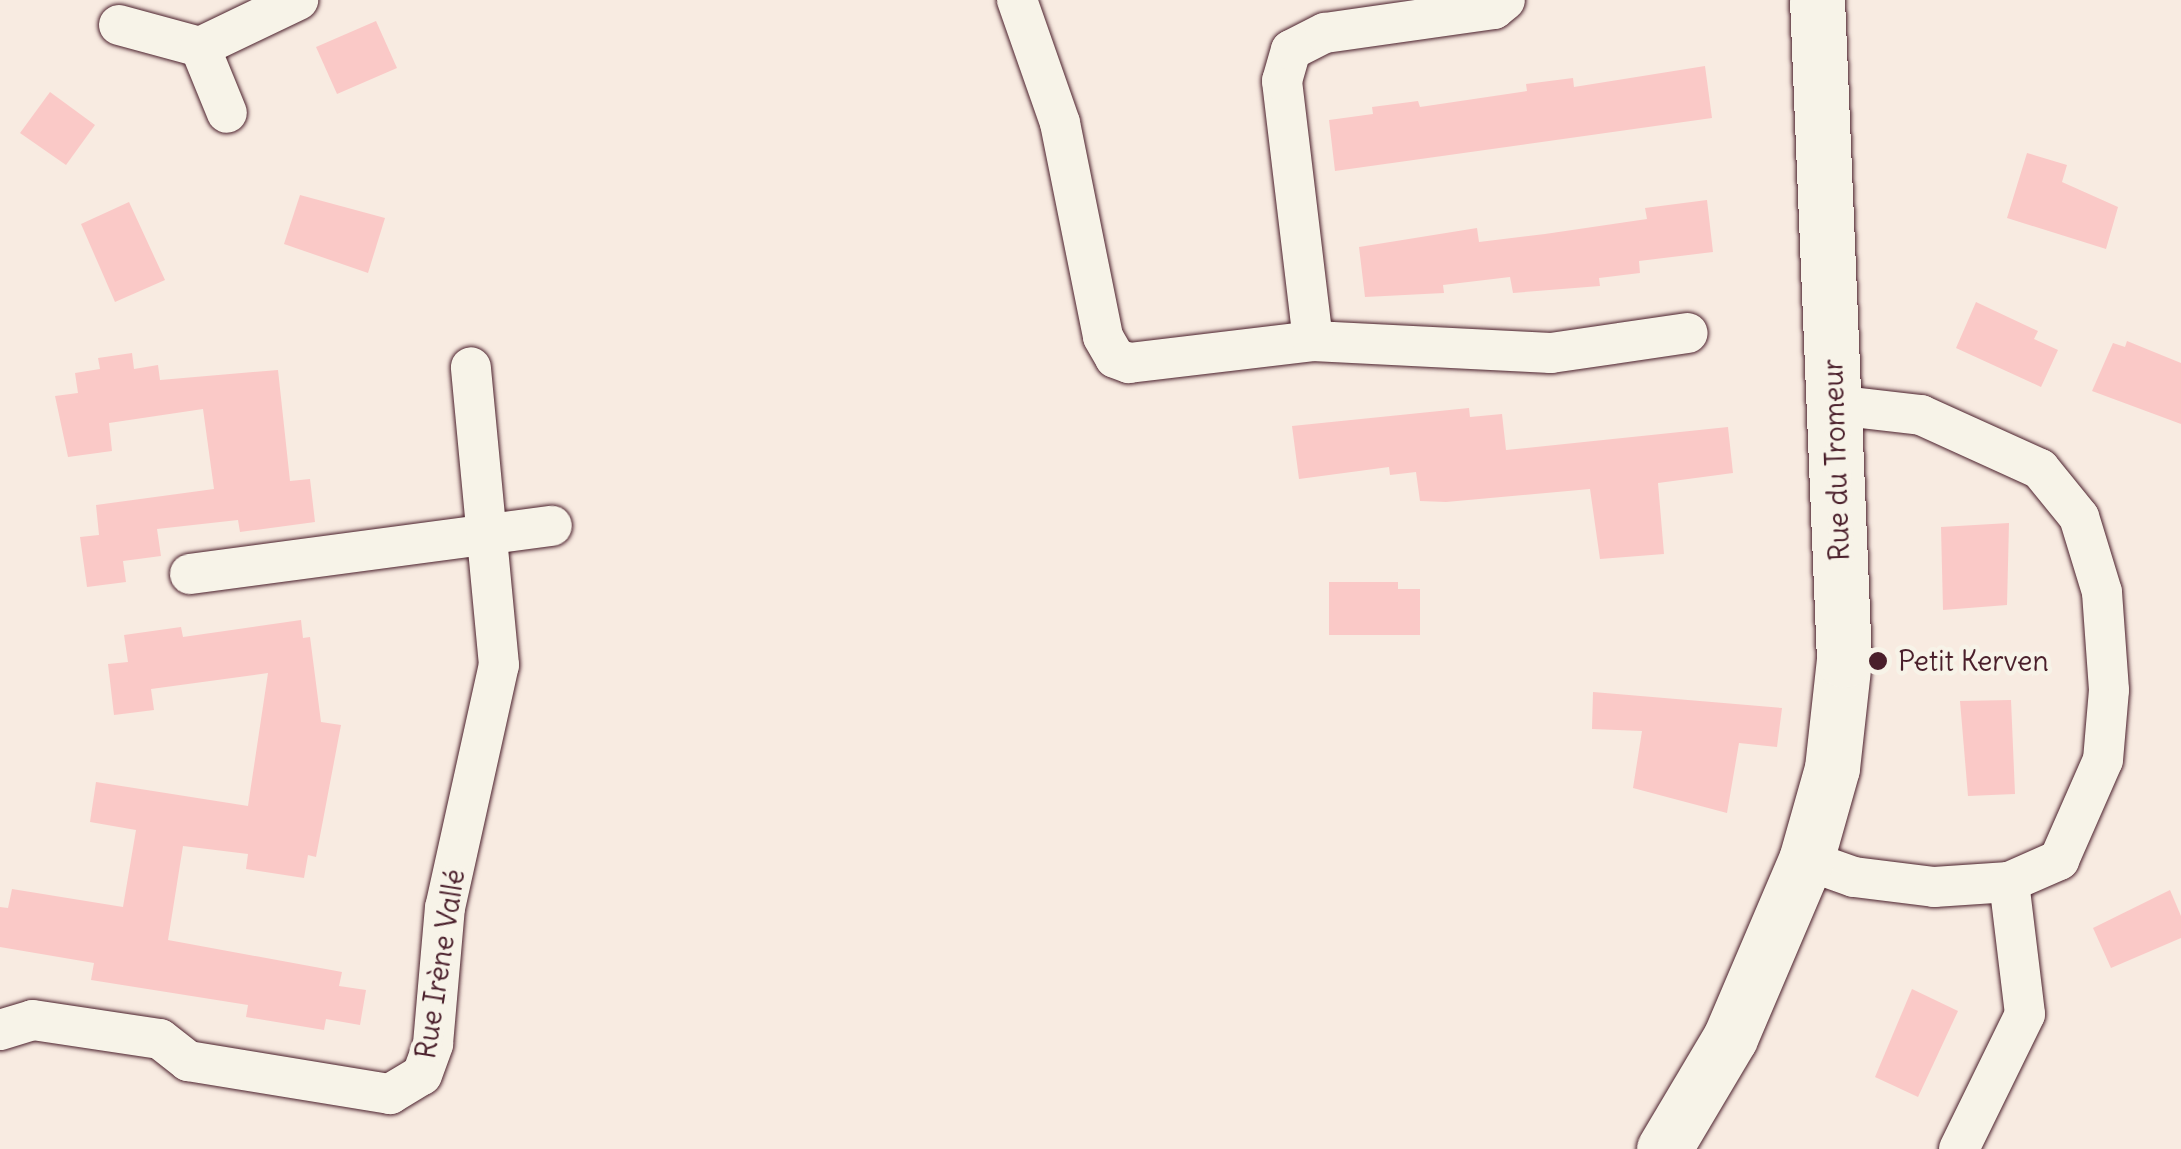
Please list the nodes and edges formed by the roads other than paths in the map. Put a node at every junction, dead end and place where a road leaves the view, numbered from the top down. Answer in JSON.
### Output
{"nodes":[{"id":1,"x":298,"y":0,"type":"edge"},
{"id":2,"x":1017,"y":0,"type":"edge"},
{"id":3,"x":1505,"y":0,"type":"edge"},
{"id":4,"x":1817,"y":0,"type":"edge"},
{"id":5,"x":119,"y":25,"type":"dead end"},
{"id":6,"x":200,"y":47,"type":"junction"},
{"id":7,"x":227,"y":113,"type":"dead end"},
{"id":8,"x":1688,"y":333,"type":"dead end"},
{"id":9,"x":1313,"y":342,"type":"junction"},
{"id":10,"x":471,"y":367,"type":"dead end"},
{"id":11,"x":1835,"y":405,"type":"junction"},
{"id":12,"x":552,"y":526,"type":"dead end"},
{"id":13,"x":488,"y":536,"type":"junction"},
{"id":14,"x":190,"y":574,"type":"dead end"},
{"id":15,"x":1806,"y":860,"type":"junction"},
{"id":16,"x":2008,"y":882,"type":"junction"},
{"id":17,"x":1784,"y":911,"type":"junction"},
{"id":18,"x":0,"y":1030,"type":"edge"},
{"id":19,"x":1629,"y":1149,"type":"edge"},
{"id":20,"x":1664,"y":1149,"type":"edge"},
{"id":21,"x":1959,"y":1149,"type":"edge"}],
"edges":[{"from":1,"to":6,"type":"street"},
{"from":2,"to":9,"type":"street"},
{"from":3,"to":9,"type":"street"},
{"from":4,"to":11,"type":"main road","name":"Rue du Tromeur"},
{"from":5,"to":6,"type":"street"},
{"from":6,"to":7,"type":"street"},
{"from":8,"to":9,"type":"street"},
{"from":10,"to":13,"type":"street","name":"Rue Irène Vallé"},
{"from":11,"to":15,"type":"main road","name":"Rue du Tromeur"},
{"from":11,"to":16,"type":"street"},
{"from":12,"to":13,"type":"street"},
{"from":13,"to":14,"type":"street"},
{"from":13,"to":18,"type":"street","name":"Rue Irène Vallé"},
{"from":15,"to":16,"type":"street"},
{"from":15,"to":17,"type":"main road","name":"Rue du Tromeur"},
{"from":16,"to":21,"type":"street"},
{"from":17,"to":19,"type":"main road","name":"Rue du Tromeur"},
{"from":17,"to":20,"type":"main road","name":"Rue du Tromeur"}]}
